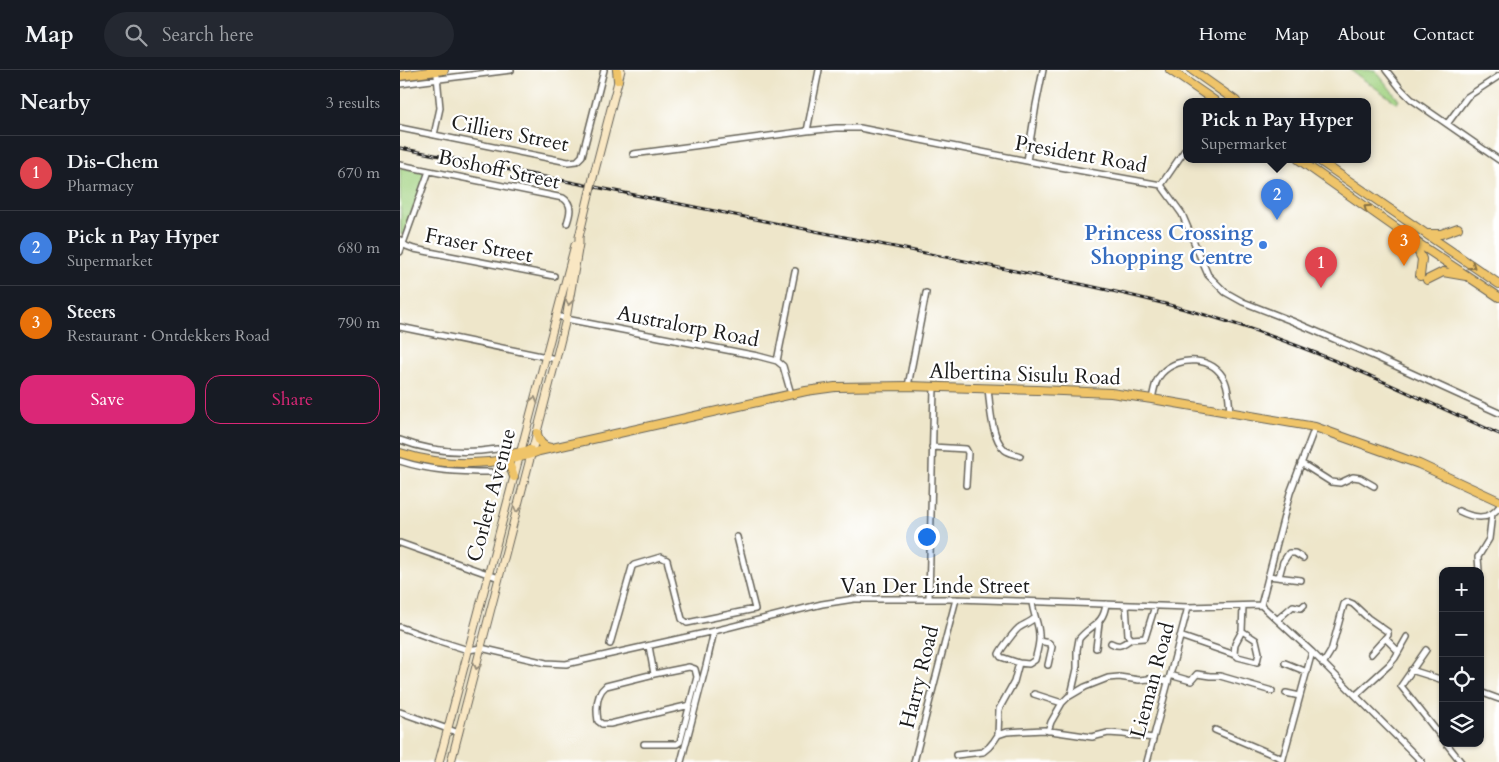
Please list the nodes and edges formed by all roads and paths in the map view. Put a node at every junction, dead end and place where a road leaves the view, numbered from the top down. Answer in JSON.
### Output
{"nodes":[{"id":1,"x":511,"y":70,"type":"edge"},
{"id":2,"x":604,"y":70,"type":"edge"},
{"id":3,"x":620,"y":70,"type":"edge"},
{"id":4,"x":819,"y":70,"type":"edge"},
{"id":5,"x":1043,"y":70,"type":"edge"},
{"id":6,"x":1170,"y":70,"type":"edge"},
{"id":7,"x":1192,"y":70,"type":"edge"},
{"id":8,"x":1386,"y":70,"type":"edge"},
{"id":9,"x":439,"y":73,"type":"edge"},
{"id":10,"x":400,"y":76,"type":"edge"},
{"id":11,"x":1499,"y":76,"type":"edge"},
{"id":12,"x":618,"y":80,"type":"joint"},
{"id":13,"x":400,"y":84,"type":"edge"},
{"id":14,"x":1211,"y":98,"type":"edge"},
{"id":15,"x":1232,"y":98,"type":"edge"},
{"id":16,"x":1447,"y":124,"type":"junction"},
{"id":17,"x":400,"y":128,"type":"edge"},
{"id":18,"x":807,"y":131,"type":"junction"},
{"id":19,"x":434,"y":135,"type":"junction"},
{"id":20,"x":1183,"y":153,"type":"edge"},
{"id":21,"x":633,"y":154,"type":"dead end"},
{"id":22,"x":1499,"y":160,"type":"edge"},
{"id":23,"x":1027,"y":161,"type":"junction"},
{"id":24,"x":1304,"y":163,"type":"edge"},
{"id":25,"x":1323,"y":163,"type":"edge"},
{"id":26,"x":400,"y":165,"type":"edge"},
{"id":27,"x":429,"y":171,"type":"junction"},
{"id":28,"x":1161,"y":185,"type":"junction"},
{"id":29,"x":567,"y":224,"type":"dead end"},
{"id":30,"x":1458,"y":228,"type":"dead end"},
{"id":31,"x":1425,"y":234,"type":"junction"},
{"id":32,"x":579,"y":237,"type":"junction"},
{"id":33,"x":1413,"y":240,"type":"junction"},
{"id":34,"x":402,"y":242,"type":"edge"},
{"id":35,"x":400,"y":252,"type":"edge"},
{"id":36,"x":795,"y":271,"type":"dead end"},
{"id":37,"x":554,"y":276,"type":"dead end"},
{"id":38,"x":1470,"y":278,"type":"junction"},
{"id":39,"x":1499,"y":284,"type":"edge"},
{"id":40,"x":926,"y":293,"type":"dead end"},
{"id":41,"x":1499,"y":297,"type":"edge"},
{"id":42,"x":556,"y":315,"type":"junction"},
{"id":43,"x":566,"y":319,"type":"junction"},
{"id":44,"x":400,"y":327,"type":"edge"},
{"id":45,"x":546,"y":356,"type":"junction"},
{"id":46,"x":556,"y":359,"type":"junction"},
{"id":47,"x":778,"y":361,"type":"junction"},
{"id":48,"x":908,"y":386,"type":"junction"},
{"id":49,"x":934,"y":387,"type":"junction"},
{"id":50,"x":988,"y":388,"type":"junction"},
{"id":51,"x":791,"y":394,"type":"junction"},
{"id":52,"x":1152,"y":399,"type":"junction"},
{"id":53,"x":1230,"y":412,"type":"junction"},
{"id":54,"x":1499,"y":413,"type":"edge"},
{"id":55,"x":1315,"y":427,"type":"junction"},
{"id":56,"x":537,"y":433,"type":"junction"},
{"id":57,"x":400,"y":440,"type":"edge"},
{"id":58,"x":932,"y":447,"type":"junction"},
{"id":59,"x":554,"y":448,"type":"junction"},
{"id":60,"x":497,"y":449,"type":"dead end"},
{"id":61,"x":400,"y":452,"type":"edge"},
{"id":62,"x":534,"y":452,"type":"junction"},
{"id":63,"x":519,"y":455,"type":"junction"},
{"id":64,"x":1020,"y":456,"type":"dead end"},
{"id":65,"x":504,"y":460,"type":"junction"},
{"id":66,"x":400,"y":461,"type":"edge"},
{"id":67,"x":1300,"y":463,"type":"junction"},
{"id":68,"x":491,"y":472,"type":"dead end"},
{"id":69,"x":514,"y":477,"type":"junction"},
{"id":70,"x":966,"y":485,"type":"dead end"},
{"id":71,"x":1374,"y":486,"type":"dead end"},
{"id":72,"x":1499,"y":501,"type":"edge"},
{"id":73,"x":1499,"y":507,"type":"edge"},
{"id":74,"x":1459,"y":510,"type":"dead end"},
{"id":75,"x":1492,"y":514,"type":"junction"},
{"id":76,"x":737,"y":537,"type":"dead end"},
{"id":77,"x":400,"y":543,"type":"edge"},
{"id":78,"x":1303,"y":558,"type":"dead end"},
{"id":79,"x":1479,"y":567,"type":"edge"},
{"id":80,"x":488,"y":575,"type":"junction"},
{"id":81,"x":1268,"y":576,"type":"junction"},
{"id":82,"x":1278,"y":577,"type":"junction"},
{"id":83,"x":499,"y":578,"type":"junction"},
{"id":84,"x":1301,"y":580,"type":"dead end"},
{"id":85,"x":929,"y":599,"type":"junction"},
{"id":86,"x":956,"y":599,"type":"junction"},
{"id":87,"x":1032,"y":602,"type":"junction"},
{"id":88,"x":1106,"y":604,"type":"junction"},
{"id":89,"x":1126,"y":605,"type":"junction"},
{"id":90,"x":1261,"y":605,"type":"junction"},
{"id":91,"x":1304,"y":605,"type":"dead end"},
{"id":92,"x":1155,"y":606,"type":"junction"},
{"id":93,"x":1243,"y":606,"type":"junction"},
{"id":94,"x":1188,"y":607,"type":"junction"},
{"id":95,"x":720,"y":617,"type":"junction"},
{"id":96,"x":1035,"y":618,"type":"junction"},
{"id":97,"x":712,"y":619,"type":"junction"},
{"id":98,"x":1278,"y":619,"type":"junction"},
{"id":99,"x":1099,"y":622,"type":"junction"},
{"id":100,"x":400,"y":627,"type":"edge"},
{"id":101,"x":724,"y":628,"type":"junction"},
{"id":102,"x":714,"y":631,"type":"junction"},
{"id":103,"x":1242,"y":631,"type":"junction"},
{"id":104,"x":1180,"y":636,"type":"junction"},
{"id":105,"x":1407,"y":637,"type":"dead end"},
{"id":106,"x":1385,"y":638,"type":"junction"},
{"id":107,"x":1131,"y":639,"type":"junction"},
{"id":108,"x":1039,"y":641,"type":"junction"},
{"id":109,"x":1111,"y":643,"type":"dead end"},
{"id":110,"x":610,"y":644,"type":"dead end"},
{"id":111,"x":649,"y":646,"type":"junction"},
{"id":112,"x":482,"y":648,"type":"junction"},
{"id":113,"x":1096,"y":648,"type":"dead end"},
{"id":114,"x":468,"y":650,"type":"junction"},
{"id":115,"x":1426,"y":650,"type":"dead end"},
{"id":116,"x":1398,"y":651,"type":"junction"},
{"id":117,"x":1312,"y":652,"type":"junction"},
{"id":118,"x":1235,"y":654,"type":"junction"},
{"id":119,"x":1371,"y":654,"type":"dead end"},
{"id":120,"x":1019,"y":663,"type":"junction"},
{"id":121,"x":1285,"y":663,"type":"dead end"},
{"id":122,"x":1323,"y":664,"type":"junction"},
{"id":123,"x":1048,"y":665,"type":"dead end"},
{"id":124,"x":1411,"y":670,"type":"junction"},
{"id":125,"x":1307,"y":672,"type":"junction"},
{"id":126,"x":654,"y":674,"type":"junction"},
{"id":127,"x":1169,"y":678,"type":"junction"},
{"id":128,"x":1439,"y":679,"type":"edge"},
{"id":129,"x":1272,"y":691,"type":"dead end"},
{"id":130,"x":1286,"y":693,"type":"dead end"},
{"id":131,"x":1484,"y":693,"type":"edge"},
{"id":132,"x":1034,"y":694,"type":"dead end"},
{"id":133,"x":1071,"y":695,"type":"junction"},
{"id":134,"x":1300,"y":696,"type":"junction"},
{"id":135,"x":1356,"y":696,"type":"junction"},
{"id":136,"x":1499,"y":699,"type":"edge"},
{"id":137,"x":1062,"y":703,"type":"junction"},
{"id":138,"x":690,"y":705,"type":"junction"},
{"id":139,"x":400,"y":712,"type":"edge"},
{"id":140,"x":447,"y":729,"type":"junction"},
{"id":141,"x":1215,"y":730,"type":"dead end"},
{"id":142,"x":1048,"y":731,"type":"junction"},
{"id":143,"x":458,"y":733,"type":"junction"},
{"id":144,"x":1439,"y":734,"type":"edge"},
{"id":145,"x":998,"y":735,"type":"junction"},
{"id":146,"x":1154,"y":738,"type":"junction"},
{"id":147,"x":644,"y":744,"type":"dead end"},
{"id":148,"x":1449,"y":747,"type":"edge"},
{"id":149,"x":956,"y":755,"type":"dead end"},
{"id":150,"x":1283,"y":760,"type":"edge"},
{"id":151,"x":439,"y":762,"type":"edge"},
{"id":152,"x":451,"y":762,"type":"edge"},
{"id":153,"x":681,"y":762,"type":"edge"},
{"id":154,"x":914,"y":762,"type":"edge"},
{"id":155,"x":1147,"y":762,"type":"edge"},
{"id":156,"x":1422,"y":762,"type":"edge"},
{"id":157,"x":1461,"y":762,"type":"edge"}],
"edges":[{"from":1,"to":9,"type":"street"},
{"from":2,"to":19,"type":"street","name":"Cilliers Street"},
{"from":3,"to":12,"type":"main road"},
{"from":4,"to":18,"type":"street"},
{"from":5,"to":23,"type":"street"},
{"from":6,"to":14,"type":"main road"},
{"from":7,"to":15,"type":"main road"},
{"from":8,"to":16,"type":"street"},
{"from":9,"to":10,"type":"main road"},
{"from":9,"to":13,"type":"street"},
{"from":9,"to":19,"type":"street"},
{"from":11,"to":16,"type":"street"},
{"from":12,"to":32,"type":"street","name":"Corlett Avenue","bridge":true},
{"from":16,"to":22,"type":"street"},
{"from":17,"to":19,"type":"street","name":"Cilliers Street"},
{"from":18,"to":21,"type":"street","name":"President Road"},
{"from":18,"to":23,"type":"street","name":"President Road"},
{"from":20,"to":28,"type":"street"},
{"from":23,"to":28,"type":"street","name":"President Road"},
{"from":33,"to":24,"type":"main road","one_way":true},
{"from":25,"to":31,"type":"main road"},
{"from":26,"to":27,"type":"street","name":"Boshoff Street"},
{"from":27,"to":29,"type":"street","name":"Boshoff Street"},
{"from":27,"to":34,"type":"street"},
{"from":28,"to":54,"type":"street","name":"President Road"},
{"from":30,"to":31,"type":"main road"},
{"from":31,"to":39,"type":"main road","one_way":true},
{"from":32,"to":42,"type":"street","name":"Corlett Avenue"},
{"from":32,"to":43,"type":"street","name":"Corlett Avenue","one_way":true},
{"from":33,"to":38,"type":"main road"},
{"from":33,"to":38,"type":"main road"},
{"from":34,"to":35,"type":"street"},
{"from":34,"to":37,"type":"street","name":"Fraser Street"},
{"from":36,"to":47,"type":"street"},
{"from":38,"to":41,"type":"main road"},
{"from":40,"to":48,"type":"street"},
{"from":42,"to":43,"type":"street","name":"Australorp Road"},
{"from":42,"to":45,"type":"street","name":"Corlett Avenue"},
{"from":43,"to":46,"type":"street","name":"Corlett Avenue"},
{"from":43,"to":47,"type":"street","name":"Australorp Road"},
{"from":44,"to":45,"type":"street"},
{"from":45,"to":46,"type":"street"},
{"from":63,"to":45,"type":"street","name":"Corlett Avenue","one_way":true},
{"from":46,"to":56,"type":"street","name":"Corlett Avenue"},
{"from":47,"to":51,"type":"street","name":"Australorp Road"},
{"from":48,"to":49,"type":"main road","name":"Albertina Sisulu Road"},
{"from":48,"to":51,"type":"main road","name":"Albertina Sisulu Road"},
{"from":49,"to":50,"type":"main road","name":"Albertina Sisulu Road"},
{"from":49,"to":58,"type":"street"},
{"from":50,"to":52,"type":"main road","name":"Albertina Sisulu Road"},
{"from":50,"to":64,"type":"street"},
{"from":51,"to":59,"type":"main road","name":"Albertina Sisulu Road"},
{"from":52,"to":53,"type":"main road","name":"Albertina Sisulu Road"},
{"from":52,"to":53,"type":"street"},
{"from":53,"to":55,"type":"main road","name":"Albertina Sisulu Road"},
{"from":55,"to":67,"type":"street"},
{"from":55,"to":72,"type":"main road","name":"Albertina Sisulu Road"},
{"from":56,"to":59,"type":"main road"},
{"from":56,"to":62,"type":"street","name":"Corlett Avenue"},
{"from":57,"to":60,"type":"street"},
{"from":58,"to":70,"type":"street"},
{"from":58,"to":85,"type":"street"},
{"from":59,"to":62,"type":"main road","name":"Albertina Sisulu Road"},
{"from":61,"to":63,"type":"main road","name":"Albertina Sisulu Road"},
{"from":61,"to":65,"type":"main road","name":"Albertina Sisulu Road"},
{"from":62,"to":63,"type":"main road","name":"Albertina Sisulu Road"},
{"from":62,"to":83,"type":"street","name":"Corlett Avenue","one_way":true},
{"from":63,"to":65,"type":"main road","name":"Albertina Sisulu Road"},
{"from":63,"to":69,"type":"street","name":"Corlett Avenue"},
{"from":65,"to":69,"type":"main road"},
{"from":66,"to":68,"type":"street"},
{"from":67,"to":71,"type":"street"},
{"from":67,"to":81,"type":"street"},
{"from":69,"to":80,"type":"street","name":"Corlett Avenue"},
{"from":73,"to":75,"type":"street"},
{"from":74,"to":75,"type":"street"},
{"from":75,"to":79,"type":"street"},
{"from":76,"to":95,"type":"street"},
{"from":77,"to":80,"type":"street"},
{"from":78,"to":82,"type":"street"},
{"from":80,"to":83,"type":"street"},
{"from":80,"to":114,"type":"street","name":"Corlett Avenue"},
{"from":81,"to":82,"type":"street"},
{"from":81,"to":90,"type":"street"},
{"from":82,"to":84,"type":"street"},
{"from":83,"to":112,"type":"street","name":"Corlett Avenue"},
{"from":85,"to":86,"type":"street","name":"Van Der Linde Street"},
{"from":85,"to":101,"type":"street","name":"Van Der Linde Street"},
{"from":86,"to":87,"type":"street","name":"Van Der Linde Street"},
{"from":86,"to":154,"type":"street","name":"Harry Road"},
{"from":87,"to":88,"type":"street","name":"Van Der Linde Street"},
{"from":87,"to":96,"type":"street"},
{"from":88,"to":89,"type":"street","name":"Van Der Linde Street"},
{"from":88,"to":99,"type":"street"},
{"from":89,"to":92,"type":"street","name":"Van Der Linde Street"},
{"from":89,"to":107,"type":"street"},
{"from":90,"to":93,"type":"street","name":"Van Der Linde Street"},
{"from":90,"to":98,"type":"street"},
{"from":91,"to":98,"type":"street"},
{"from":92,"to":94,"type":"street","name":"Van Der Linde Street"},
{"from":92,"to":107,"type":"street"},
{"from":93,"to":94,"type":"street","name":"Van Der Linde Street"},
{"from":93,"to":103,"type":"street"},
{"from":94,"to":104,"type":"street","name":"Lieman Road"},
{"from":95,"to":97,"type":"street"},
{"from":95,"to":101,"type":"street"},
{"from":96,"to":108,"type":"street"},
{"from":96,"to":120,"type":"street"},
{"from":97,"to":102,"type":"street"},
{"from":97,"to":110,"type":"street"},
{"from":98,"to":117,"type":"street"},
{"from":99,"to":113,"type":"street"},
{"from":99,"to":133,"type":"street"},
{"from":100,"to":114,"type":"street"},
{"from":101,"to":102,"type":"street","name":"Van Der Linde Street"},
{"from":102,"to":111,"type":"street","name":"Van Der Linde Street"},
{"from":102,"to":153,"type":"street"},
{"from":103,"to":118,"type":"street"},
{"from":103,"to":118,"type":"street"},
{"from":104,"to":118,"type":"street"},
{"from":104,"to":127,"type":"street","name":"Lieman Road"},
{"from":105,"to":116,"type":"street"},
{"from":106,"to":116,"type":"street"},
{"from":106,"to":119,"type":"street"},
{"from":106,"to":122,"type":"street"},
{"from":107,"to":109,"type":"street"},
{"from":108,"to":120,"type":"street"},
{"from":108,"to":123,"type":"street"},
{"from":111,"to":112,"type":"street","name":"Van Der Linde Street"},
{"from":111,"to":126,"type":"street"},
{"from":112,"to":114,"type":"street","name":"Van Der Linde Street"},
{"from":112,"to":143,"type":"street","name":"Corlett Avenue","one_way":true},
{"from":114,"to":140,"type":"street","name":"Corlett Avenue"},
{"from":115,"to":124,"type":"street"},
{"from":116,"to":135,"type":"street"},
{"from":117,"to":122,"type":"street"},
{"from":117,"to":125,"type":"street"},
{"from":120,"to":145,"type":"street"},
{"from":121,"to":125,"type":"street"},
{"from":122,"to":135,"type":"street"},
{"from":124,"to":128,"type":"street"},
{"from":124,"to":144,"type":"street"},
{"from":125,"to":134,"type":"street"},
{"from":126,"to":138,"type":"street"},
{"from":126,"to":138,"type":"street"},
{"from":127,"to":129,"type":"street"},
{"from":127,"to":133,"type":"street"},
{"from":127,"to":146,"type":"street","name":"Lieman Road"},
{"from":130,"to":134,"type":"street"},
{"from":131,"to":136,"type":"street"},
{"from":132,"to":137,"type":"street"},
{"from":133,"to":137,"type":"street"},
{"from":134,"to":150,"type":"street"},
{"from":135,"to":156,"type":"street"},
{"from":137,"to":142,"type":"street"},
{"from":138,"to":147,"type":"street"},
{"from":139,"to":140,"type":"street"},
{"from":140,"to":143,"type":"street"},
{"from":140,"to":151,"type":"street","name":"Corlett Avenue"},
{"from":141,"to":150,"type":"street"},
{"from":142,"to":145,"type":"street"},
{"from":142,"to":146,"type":"street"},
{"from":143,"to":152,"type":"street","name":"Corlett Avenue"},
{"from":145,"to":149,"type":"street"},
{"from":146,"to":155,"type":"street","name":"Lieman Road"},
{"from":148,"to":157,"type":"street"}]}
